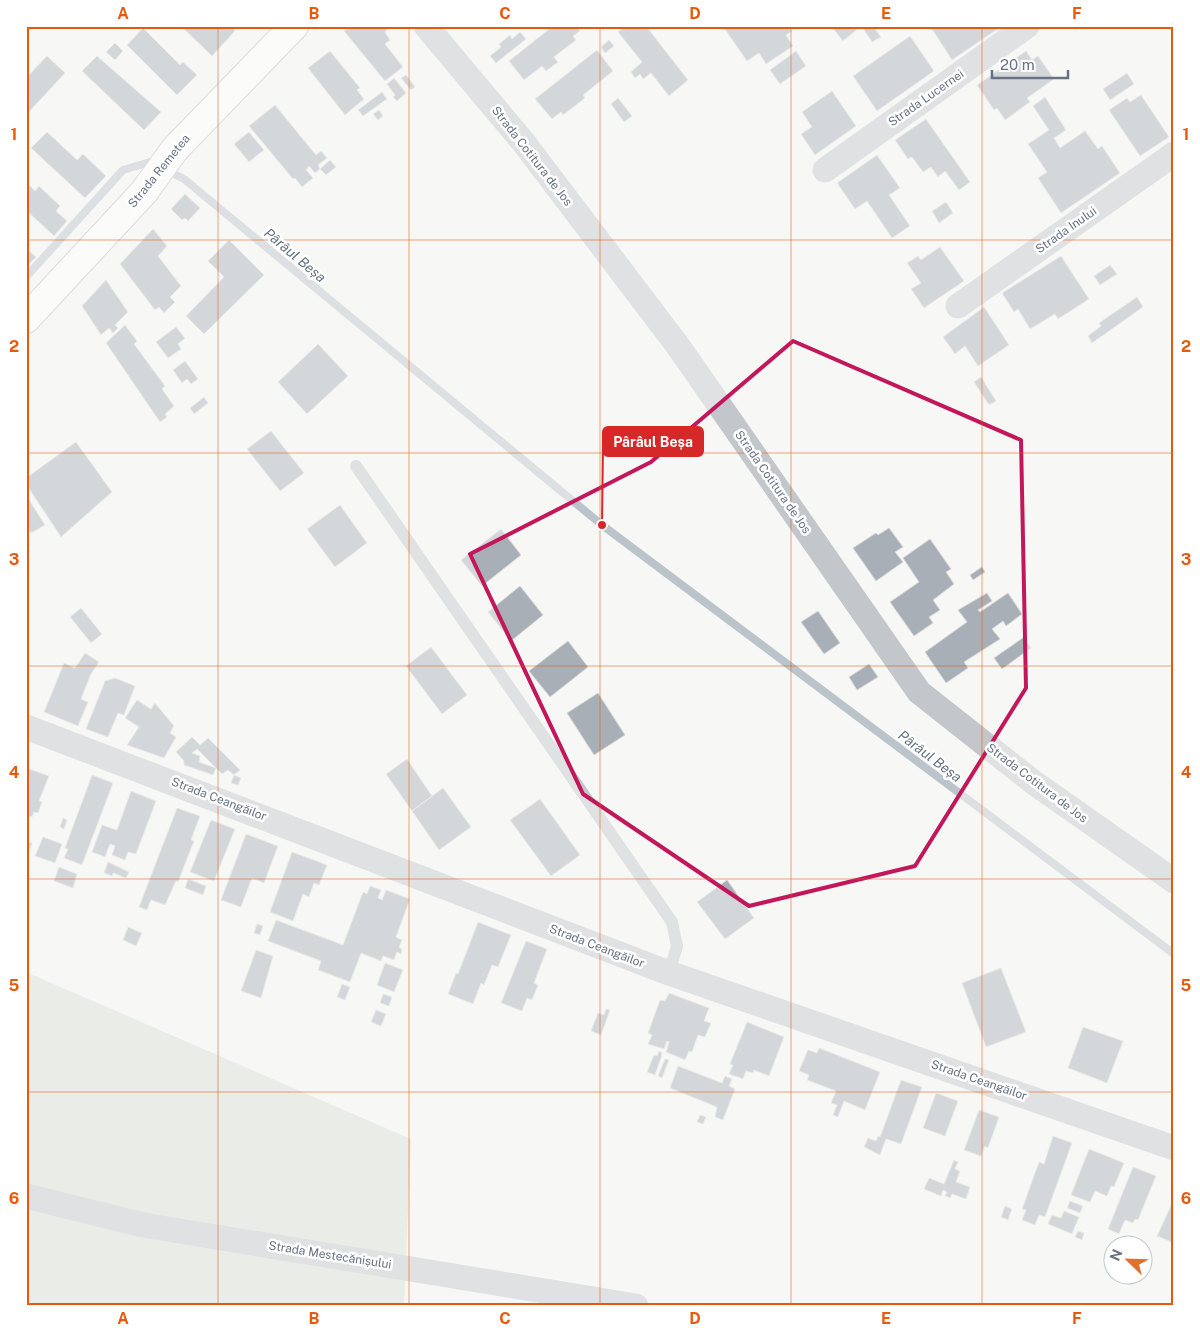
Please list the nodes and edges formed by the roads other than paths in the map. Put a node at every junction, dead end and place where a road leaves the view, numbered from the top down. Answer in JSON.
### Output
{"nodes":[{"id":1,"x":294,"y":26,"type":"edge"},
{"id":2,"x":426,"y":26,"type":"edge"},
{"id":3,"x":1027,"y":26,"type":"edge"},
{"id":4,"x":1174,"y":154,"type":"edge"},
{"id":5,"x":825,"y":170,"type":"dead end"},
{"id":6,"x":958,"y":306,"type":"dead end"},
{"id":7,"x":26,"y":319,"type":"edge"},
{"id":8,"x":356,"y":466,"type":"dead end"},
{"id":9,"x":26,"y":727,"type":"edge"},
{"id":10,"x":1174,"y":881,"type":"edge"},
{"id":11,"x":669,"y":973,"type":"junction"},
{"id":12,"x":1174,"y":1148,"type":"edge"},
{"id":13,"x":26,"y":1196,"type":"edge"},
{"id":14,"x":571,"y":1300,"type":"edge"},
{"id":15,"x":636,"y":1306,"type":"edge"}],
"edges":[{"from":1,"to":7,"type":"street","name":"Strada Remetea"},
{"from":2,"to":10,"type":"street","name":"Strada Cotitura de Jos"},
{"from":3,"to":5,"type":"street","name":"Strada Lucernei"},
{"from":4,"to":6,"type":"street","name":"Strada Inului"},
{"from":8,"to":11,"type":"lane"},
{"from":9,"to":11,"type":"street","name":"Strada Ceangăilor"},
{"from":11,"to":12,"type":"street","name":"Strada Ceangăilor"},
{"from":13,"to":14,"type":"street","name":"Strada Mestecănișului"},
{"from":14,"to":15,"type":"street","name":"Strada Mestecănișului"}]}
